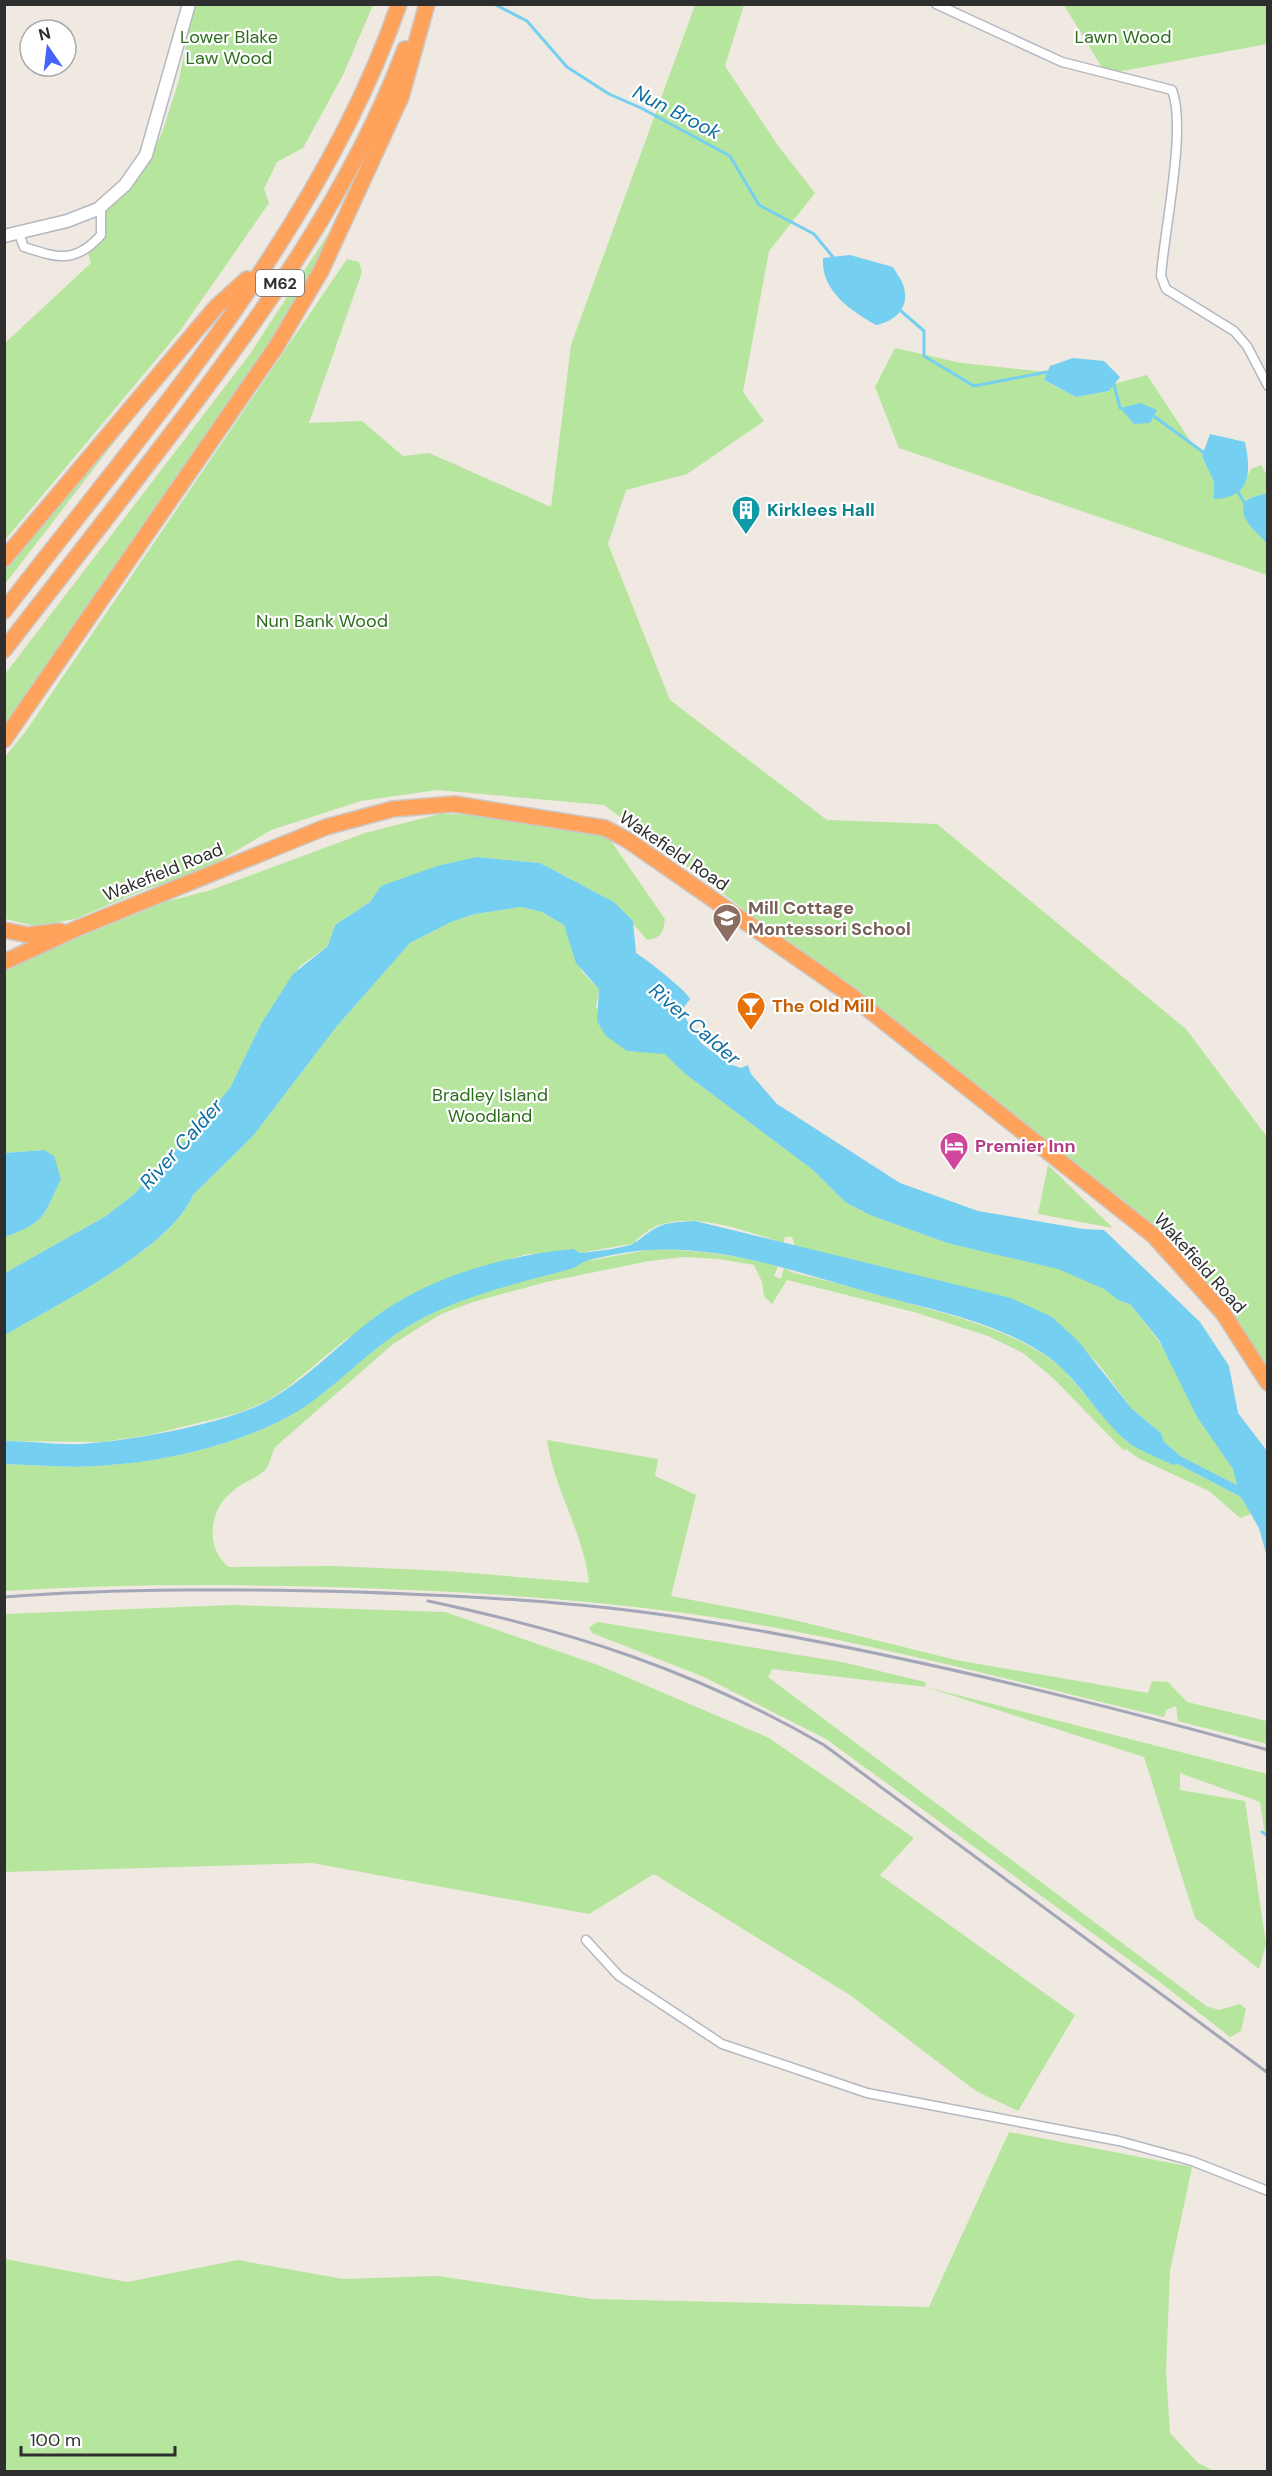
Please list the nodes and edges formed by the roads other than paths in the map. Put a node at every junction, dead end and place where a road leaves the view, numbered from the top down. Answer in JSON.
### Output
{"nodes":[{"id":1,"x":189,"y":4,"type":"edge"},
{"id":2,"x":399,"y":4,"type":"edge"},
{"id":3,"x":422,"y":4,"type":"edge"},
{"id":4,"x":427,"y":4,"type":"edge"},
{"id":5,"x":936,"y":4,"type":"edge"},
{"id":6,"x":101,"y":207,"type":"junction"},
{"id":7,"x":19,"y":234,"type":"junction"},
{"id":8,"x":4,"y":236,"type":"edge"},
{"id":9,"x":263,"y":265,"type":"junction"},
{"id":10,"x":1268,"y":386,"type":"edge"},
{"id":11,"x":4,"y":559,"type":"edge"},
{"id":12,"x":4,"y":610,"type":"edge"},
{"id":13,"x":4,"y":650,"type":"edge"},
{"id":14,"x":4,"y":740,"type":"edge"},
{"id":15,"x":78,"y":928,"type":"junction"},
{"id":16,"x":4,"y":930,"type":"edge"},
{"id":17,"x":4,"y":962,"type":"edge"},
{"id":18,"x":1268,"y":1383,"type":"edge"},
{"id":19,"x":586,"y":1940,"type":"dead end"},
{"id":20,"x":1268,"y":2191,"type":"edge"}],
"edges":[{"from":1,"to":6,"type":"street"},
{"from":2,"to":9,"type":"highway","number":"M62"},
{"from":3,"to":13,"type":"highway","number":"M62"},
{"from":4,"to":14,"type":"highway"},
{"from":5,"to":10,"type":"street"},
{"from":6,"to":7,"type":"street"},
{"from":6,"to":7,"type":"street"},
{"from":7,"to":8,"type":"street"},
{"from":9,"to":11,"type":"highway"},
{"from":9,"to":12,"type":"highway","number":"M62"},
{"from":15,"to":16,"type":"highway","name":"Wakefield Road"},
{"from":15,"to":17,"type":"highway","name":"Wakefield Road"},
{"from":15,"to":18,"type":"highway","name":"Wakefield Road"},
{"from":19,"to":20,"type":"street"}]}
